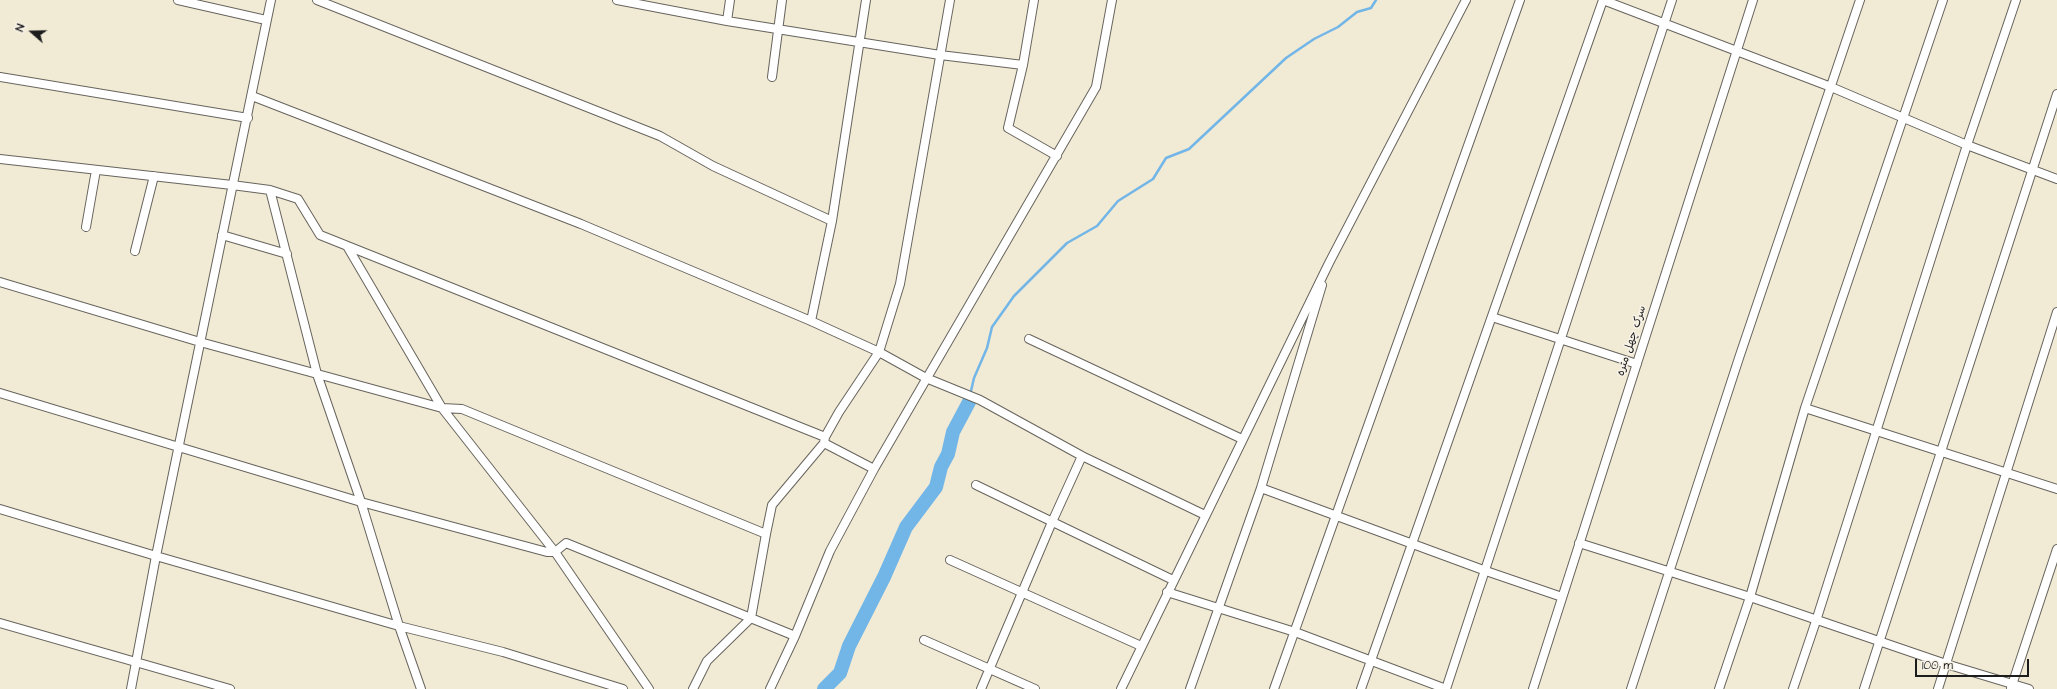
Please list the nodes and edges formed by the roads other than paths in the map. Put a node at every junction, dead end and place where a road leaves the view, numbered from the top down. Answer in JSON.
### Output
{"nodes":[{"id":1,"x":178,"y":0,"type":"edge"},
{"id":2,"x":271,"y":0,"type":"edge"},
{"id":3,"x":318,"y":0,"type":"edge"},
{"id":4,"x":617,"y":0,"type":"edge"},
{"id":5,"x":730,"y":0,"type":"edge"},
{"id":6,"x":782,"y":0,"type":"edge"},
{"id":7,"x":866,"y":0,"type":"edge"},
{"id":8,"x":950,"y":0,"type":"edge"},
{"id":9,"x":1034,"y":0,"type":"edge"},
{"id":10,"x":1112,"y":0,"type":"edge"},
{"id":11,"x":1466,"y":0,"type":"edge"},
{"id":12,"x":1520,"y":0,"type":"edge"},
{"id":13,"x":1603,"y":0,"type":"edge"},
{"id":14,"x":1672,"y":0,"type":"edge"},
{"id":15,"x":1753,"y":0,"type":"edge"},
{"id":16,"x":1860,"y":0,"type":"edge"},
{"id":17,"x":1943,"y":0,"type":"edge"},
{"id":18,"x":2016,"y":0,"type":"edge"},
{"id":19,"x":648,"y":3,"type":"edge"},
{"id":20,"x":266,"y":20,"type":"junction"},
{"id":21,"x":727,"y":21,"type":"junction"},
{"id":22,"x":1665,"y":23,"type":"junction"},
{"id":23,"x":777,"y":29,"type":"junction"},
{"id":24,"x":859,"y":42,"type":"junction"},
{"id":25,"x":1737,"y":51,"type":"junction"},
{"id":26,"x":940,"y":55,"type":"junction"},
{"id":27,"x":1023,"y":65,"type":"junction"},
{"id":28,"x":0,"y":77,"type":"edge"},
{"id":29,"x":772,"y":77,"type":"dead end"},
{"id":30,"x":1831,"y":87,"type":"junction"},
{"id":31,"x":2057,"y":94,"type":"edge"},
{"id":32,"x":252,"y":96,"type":"junction"},
{"id":33,"x":1903,"y":117,"type":"junction"},
{"id":34,"x":248,"y":118,"type":"junction"},
{"id":35,"x":1967,"y":145,"type":"junction"},
{"id":36,"x":1057,"y":156,"type":"junction"},
{"id":37,"x":0,"y":159,"type":"edge"},
{"id":38,"x":96,"y":170,"type":"junction"},
{"id":39,"x":2033,"y":170,"type":"junction"},
{"id":40,"x":154,"y":176,"type":"junction"},
{"id":41,"x":2057,"y":179,"type":"edge"},
{"id":42,"x":232,"y":184,"type":"junction"},
{"id":43,"x":270,"y":190,"type":"junction"},
{"id":44,"x":832,"y":221,"type":"junction"},
{"id":45,"x":86,"y":227,"type":"dead end"},
{"id":46,"x":222,"y":235,"type":"junction"},
{"id":47,"x":348,"y":246,"type":"junction"},
{"id":48,"x":135,"y":251,"type":"dead end"},
{"id":49,"x":287,"y":254,"type":"junction"},
{"id":50,"x":1329,"y":263,"type":"junction"},
{"id":51,"x":0,"y":282,"type":"edge"},
{"id":52,"x":2057,"y":312,"type":"edge"},
{"id":53,"x":1492,"y":317,"type":"junction"},
{"id":54,"x":811,"y":321,"type":"junction"},
{"id":55,"x":1029,"y":339,"type":"dead end"},
{"id":56,"x":1561,"y":340,"type":"junction"},
{"id":57,"x":200,"y":342,"type":"junction"},
{"id":58,"x":879,"y":352,"type":"junction"},
{"id":59,"x":1637,"y":364,"type":"junction"},
{"id":60,"x":317,"y":374,"type":"junction"},
{"id":61,"x":926,"y":378,"type":"junction"},
{"id":62,"x":0,"y":394,"type":"edge"},
{"id":63,"x":442,"y":408,"type":"junction"},
{"id":64,"x":1805,"y":408,"type":"junction"},
{"id":65,"x":1876,"y":431,"type":"junction"},
{"id":66,"x":1242,"y":439,"type":"junction"},
{"id":67,"x":824,"y":440,"type":"junction"},
{"id":68,"x":178,"y":448,"type":"junction"},
{"id":69,"x":1939,"y":452,"type":"junction"},
{"id":70,"x":1082,"y":456,"type":"junction"},
{"id":71,"x":874,"y":469,"type":"junction"},
{"id":72,"x":2005,"y":474,"type":"junction"},
{"id":73,"x":976,"y":485,"type":"dead end"},
{"id":74,"x":1261,"y":488,"type":"junction"},
{"id":75,"x":2057,"y":489,"type":"edge"},
{"id":76,"x":361,"y":502,"type":"junction"},
{"id":77,"x":0,"y":509,"type":"edge"},
{"id":78,"x":1205,"y":515,"type":"junction"},
{"id":79,"x":1337,"y":516,"type":"junction"},
{"id":80,"x":1052,"y":522,"type":"junction"},
{"id":81,"x":766,"y":534,"type":"junction"},
{"id":82,"x":1412,"y":544,"type":"junction"},
{"id":83,"x":1579,"y":544,"type":"junction"},
{"id":84,"x":2057,"y":549,"type":"edge"},
{"id":85,"x":555,"y":552,"type":"junction"},
{"id":86,"x":156,"y":556,"type":"junction"},
{"id":87,"x":950,"y":560,"type":"dead end"},
{"id":88,"x":1486,"y":571,"type":"junction"},
{"id":89,"x":1669,"y":571,"type":"junction"},
{"id":90,"x":1173,"y":580,"type":"junction"},
{"id":91,"x":1167,"y":592,"type":"junction"},
{"id":92,"x":1022,"y":593,"type":"junction"},
{"id":93,"x":1562,"y":597,"type":"junction"},
{"id":94,"x":1750,"y":597,"type":"junction"},
{"id":95,"x":1218,"y":608,"type":"junction"},
{"id":96,"x":751,"y":618,"type":"junction"},
{"id":97,"x":1816,"y":621,"type":"junction"},
{"id":98,"x":0,"y":623,"type":"edge"},
{"id":99,"x":399,"y":626,"type":"junction"},
{"id":100,"x":1294,"y":632,"type":"junction"},
{"id":101,"x":795,"y":636,"type":"junction"},
{"id":102,"x":924,"y":640,"type":"dead end"},
{"id":103,"x":1879,"y":642,"type":"junction"},
{"id":104,"x":1141,"y":646,"type":"junction"},
{"id":105,"x":1371,"y":660,"type":"junction"},
{"id":106,"x":136,"y":662,"type":"junction"},
{"id":107,"x":1946,"y":664,"type":"junction"},
{"id":108,"x":990,"y":668,"type":"junction"},
{"id":109,"x":643,"y":680,"type":"junction"},
{"id":110,"x":2012,"y":686,"type":"edge"},
{"id":111,"x":131,"y":689,"type":"edge"},
{"id":112,"x":230,"y":689,"type":"edge"},
{"id":113,"x":421,"y":689,"type":"edge"},
{"id":114,"x":623,"y":689,"type":"edge"},
{"id":115,"x":639,"y":689,"type":"edge"},
{"id":116,"x":649,"y":689,"type":"edge"},
{"id":117,"x":693,"y":689,"type":"edge"},
{"id":118,"x":770,"y":689,"type":"edge"},
{"id":119,"x":981,"y":689,"type":"edge"},
{"id":120,"x":1035,"y":689,"type":"edge"},
{"id":121,"x":1121,"y":689,"type":"edge"},
{"id":122,"x":1190,"y":689,"type":"edge"},
{"id":123,"x":1274,"y":689,"type":"edge"},
{"id":124,"x":1361,"y":689,"type":"edge"},
{"id":125,"x":1446,"y":689,"type":"edge"},
{"id":126,"x":1533,"y":689,"type":"edge"},
{"id":127,"x":1631,"y":689,"type":"edge"},
{"id":128,"x":1719,"y":689,"type":"edge"},
{"id":129,"x":1793,"y":689,"type":"edge"},
{"id":130,"x":1864,"y":689,"type":"edge"},
{"id":131,"x":1938,"y":689,"type":"edge"},
{"id":132,"x":2030,"y":689,"type":"edge"}],
"edges":[{"from":1,"to":20,"type":"street"},
{"from":2,"to":20,"type":"street"},
{"from":3,"to":44,"type":"street"},
{"from":4,"to":19,"type":"street"},
{"from":5,"to":21,"type":"street"},
{"from":6,"to":23,"type":"street"},
{"from":7,"to":24,"type":"street"},
{"from":8,"to":26,"type":"street"},
{"from":9,"to":27,"type":"street"},
{"from":10,"to":36,"type":"street"},
{"from":11,"to":50,"type":"street"},
{"from":12,"to":79,"type":"street"},
{"from":13,"to":22,"type":"street"},
{"from":13,"to":53,"type":"street"},
{"from":14,"to":22,"type":"street"},
{"from":15,"to":25,"type":"street","name":"سرک چهل متره"},
{"from":16,"to":30,"type":"street"},
{"from":17,"to":33,"type":"street"},
{"from":18,"to":35,"type":"street"},
{"from":19,"to":21,"type":"street"},
{"from":20,"to":32,"type":"street"},
{"from":21,"to":23,"type":"street"},
{"from":22,"to":25,"type":"street"},
{"from":22,"to":56,"type":"street"},
{"from":23,"to":24,"type":"street"},
{"from":23,"to":29,"type":"street"},
{"from":24,"to":26,"type":"street"},
{"from":24,"to":44,"type":"street"},
{"from":25,"to":30,"type":"street"},
{"from":25,"to":59,"type":"street","name":"سرک چهل متره"},
{"from":26,"to":27,"type":"street"},
{"from":26,"to":58,"type":"street"},
{"from":27,"to":36,"type":"street"},
{"from":28,"to":34,"type":"street"},
{"from":30,"to":33,"type":"street"},
{"from":30,"to":89,"type":"street"},
{"from":31,"to":39,"type":"street"},
{"from":32,"to":34,"type":"street"},
{"from":32,"to":54,"type":"street"},
{"from":33,"to":35,"type":"street"},
{"from":33,"to":64,"type":"street"},
{"from":34,"to":42,"type":"street"},
{"from":35,"to":39,"type":"street"},
{"from":35,"to":65,"type":"street"},
{"from":36,"to":61,"type":"street"},
{"from":37,"to":38,"type":"street"},
{"from":38,"to":40,"type":"street"},
{"from":38,"to":45,"type":"street"},
{"from":39,"to":41,"type":"street"},
{"from":39,"to":69,"type":"street"},
{"from":40,"to":42,"type":"street"},
{"from":40,"to":48,"type":"street"},
{"from":42,"to":43,"type":"street"},
{"from":42,"to":46,"type":"street"},
{"from":43,"to":47,"type":"street"},
{"from":43,"to":49,"type":"street"},
{"from":44,"to":54,"type":"street"},
{"from":46,"to":49,"type":"street"},
{"from":46,"to":57,"type":"street"},
{"from":47,"to":63,"type":"street"},
{"from":47,"to":67,"type":"street"},
{"from":49,"to":60,"type":"street"},
{"from":50,"to":66,"type":"street"},
{"from":50,"to":74,"type":"street"},
{"from":51,"to":57,"type":"street"},
{"from":52,"to":72,"type":"street"},
{"from":53,"to":56,"type":"street"},
{"from":53,"to":82,"type":"street"},
{"from":54,"to":58,"type":"street"},
{"from":55,"to":66,"type":"street"},
{"from":56,"to":59,"type":"street"},
{"from":56,"to":88,"type":"street"},
{"from":57,"to":60,"type":"street"},
{"from":57,"to":68,"type":"street"},
{"from":58,"to":61,"type":"street"},
{"from":58,"to":67,"type":"street"},
{"from":59,"to":83,"type":"street","name":"سرک چهل متره"},
{"from":60,"to":63,"type":"street"},
{"from":60,"to":76,"type":"street"},
{"from":61,"to":70,"type":"street"},
{"from":61,"to":71,"type":"street"},
{"from":62,"to":68,"type":"street"},
{"from":63,"to":81,"type":"street"},
{"from":63,"to":85,"type":"street"},
{"from":64,"to":65,"type":"street"},
{"from":64,"to":94,"type":"street"},
{"from":65,"to":69,"type":"street"},
{"from":65,"to":97,"type":"street"},
{"from":66,"to":78,"type":"street"},
{"from":67,"to":71,"type":"street"},
{"from":67,"to":81,"type":"street"},
{"from":68,"to":76,"type":"street"},
{"from":68,"to":86,"type":"street"},
{"from":69,"to":72,"type":"street"},
{"from":69,"to":103,"type":"street"},
{"from":70,"to":78,"type":"street"},
{"from":70,"to":80,"type":"street"},
{"from":71,"to":101,"type":"street"},
{"from":72,"to":75,"type":"street"},
{"from":72,"to":107,"type":"street"},
{"from":73,"to":80,"type":"street"},
{"from":74,"to":79,"type":"street"},
{"from":74,"to":95,"type":"street"},
{"from":76,"to":85,"type":"street"},
{"from":76,"to":99,"type":"street"},
{"from":77,"to":86,"type":"street"},
{"from":78,"to":90,"type":"street"},
{"from":79,"to":82,"type":"street"},
{"from":79,"to":100,"type":"street"},
{"from":80,"to":90,"type":"street"},
{"from":80,"to":92,"type":"street"},
{"from":81,"to":96,"type":"street"},
{"from":82,"to":88,"type":"street"},
{"from":82,"to":105,"type":"street"},
{"from":83,"to":89,"type":"street"},
{"from":83,"to":93,"type":"street","name":"سرک چهل متره"},
{"from":84,"to":110,"type":"street"},
{"from":85,"to":96,"type":"street"},
{"from":85,"to":109,"type":"street"},
{"from":86,"to":99,"type":"street"},
{"from":86,"to":106,"type":"street"},
{"from":87,"to":92,"type":"street"},
{"from":88,"to":93,"type":"street"},
{"from":88,"to":125,"type":"street"},
{"from":89,"to":94,"type":"street"},
{"from":89,"to":127,"type":"street"},
{"from":90,"to":91,"type":"street"},
{"from":91,"to":95,"type":"street"},
{"from":91,"to":104,"type":"street"},
{"from":92,"to":104,"type":"street"},
{"from":92,"to":108,"type":"street"},
{"from":93,"to":126,"type":"street","name":"سرک چهل متره"},
{"from":94,"to":97,"type":"street"},
{"from":94,"to":128,"type":"street"},
{"from":95,"to":100,"type":"street"},
{"from":95,"to":122,"type":"street"},
{"from":96,"to":101,"type":"street"},
{"from":96,"to":117,"type":"street"},
{"from":97,"to":103,"type":"street"},
{"from":97,"to":129,"type":"street"},
{"from":98,"to":106,"type":"street"},
{"from":99,"to":113,"type":"street"},
{"from":99,"to":114,"type":"street"},
{"from":100,"to":105,"type":"street"},
{"from":100,"to":123,"type":"street"},
{"from":101,"to":118,"type":"street"},
{"from":102,"to":108,"type":"street"},
{"from":103,"to":107,"type":"street"},
{"from":103,"to":130,"type":"street"},
{"from":104,"to":121,"type":"street"},
{"from":105,"to":124,"type":"street"},
{"from":105,"to":125,"type":"street"},
{"from":106,"to":111,"type":"street"},
{"from":106,"to":112,"type":"street"},
{"from":107,"to":110,"type":"street"},
{"from":107,"to":131,"type":"street"},
{"from":108,"to":119,"type":"street"},
{"from":108,"to":120,"type":"street"},
{"from":109,"to":115,"type":"street"},
{"from":109,"to":116,"type":"street"},
{"from":110,"to":132,"type":"street"}]}
